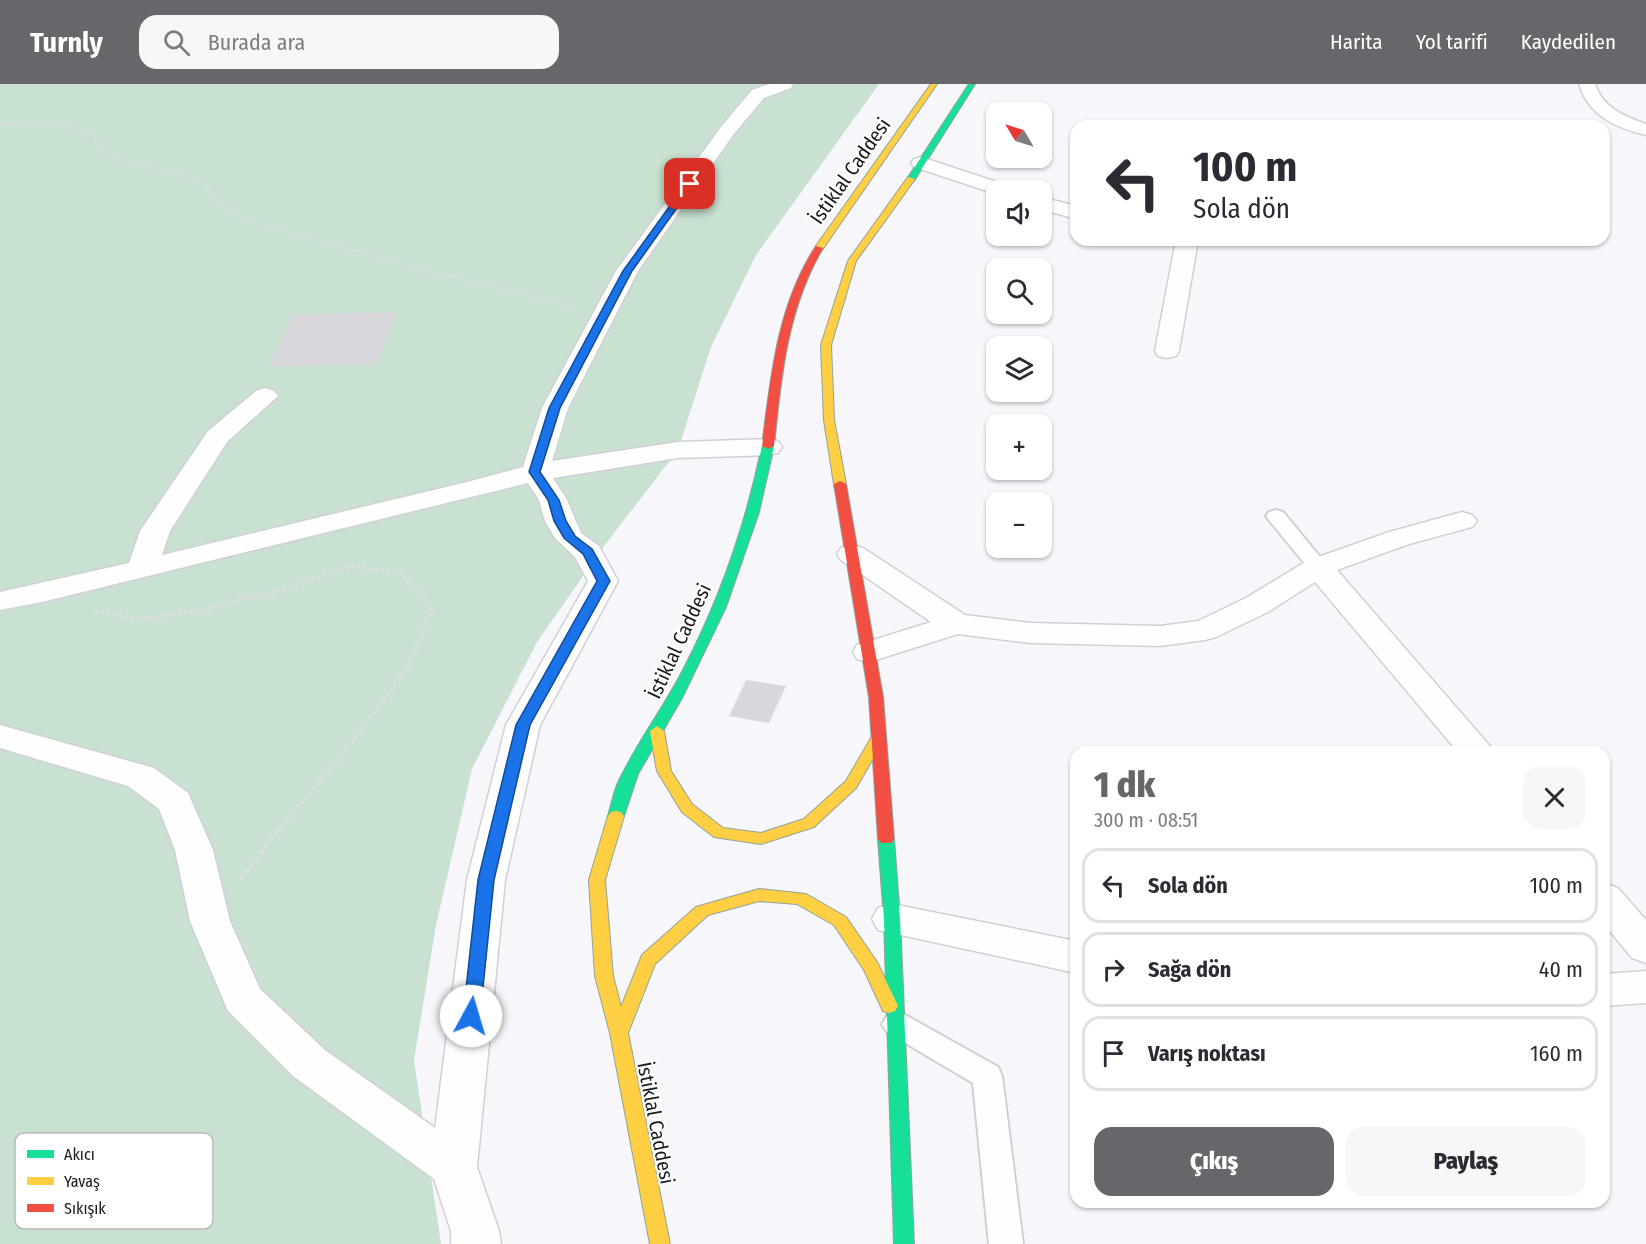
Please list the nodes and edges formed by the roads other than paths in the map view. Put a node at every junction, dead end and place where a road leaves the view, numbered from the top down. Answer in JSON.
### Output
{"nodes":[{"id":1,"x":785,"y":84,"type":"edge"},
{"id":2,"x":934,"y":84,"type":"edge"},
{"id":3,"x":972,"y":84,"type":"edge"},
{"id":4,"x":1587,"y":84,"type":"edge"},
{"id":5,"x":1646,"y":130,"type":"edge"},
{"id":6,"x":921,"y":163,"type":"junction"},
{"id":7,"x":986,"y":185,"type":"edge"},
{"id":8,"x":1052,"y":206,"type":"edge"},
{"id":9,"x":1070,"y":211,"type":"edge"},
{"id":10,"x":1186,"y":246,"type":"edge"},
{"id":11,"x":1167,"y":351,"type":"dead end"},
{"id":12,"x":265,"y":396,"type":"dead end"},
{"id":13,"x":768,"y":447,"type":"junction"},
{"id":14,"x":535,"y":472,"type":"junction"},
{"id":15,"x":1276,"y":516,"type":"dead end"},
{"id":16,"x":1462,"y":521,"type":"dead end"},
{"id":17,"x":852,"y":554,"type":"junction"},
{"id":18,"x":1318,"y":567,"type":"junction"},
{"id":19,"x":142,"y":569,"type":"junction"},
{"id":20,"x":0,"y":601,"type":"edge"},
{"id":21,"x":956,"y":624,"type":"junction"},
{"id":22,"x":869,"y":652,"type":"junction"},
{"id":23,"x":657,"y":731,"type":"junction"},
{"id":24,"x":0,"y":736,"type":"edge"},
{"id":25,"x":879,"y":736,"type":"junction"},
{"id":26,"x":1473,"y":746,"type":"edge"},
{"id":27,"x":1610,"y":905,"type":"edge"},
{"id":28,"x":892,"y":919,"type":"junction"},
{"id":29,"x":1646,"y":947,"type":"edge"},
{"id":30,"x":1070,"y":956,"type":"edge"},
{"id":31,"x":1646,"y":987,"type":"edge"},
{"id":32,"x":1610,"y":990,"type":"edge"},
{"id":33,"x":897,"y":1024,"type":"junction"},
{"id":34,"x":619,"y":1033,"type":"junction"},
{"id":35,"x":454,"y":1167,"type":"junction"},
{"id":36,"x":476,"y":1244,"type":"edge"},
{"id":37,"x":660,"y":1244,"type":"edge"},
{"id":38,"x":904,"y":1244,"type":"edge"},
{"id":39,"x":1006,"y":1244,"type":"edge"}],
"edges":[{"from":1,"to":14,"type":"street"},
{"from":2,"to":13,"type":"main road","name":"İstiklal Caddesi"},
{"from":3,"to":6,"type":"main road"},
{"from":4,"to":5,"type":"street"},
{"from":6,"to":7,"type":"street"},
{"from":6,"to":17,"type":"main road"},
{"from":8,"to":9,"type":"street"},
{"from":10,"to":11,"type":"street"},
{"from":12,"to":19,"type":"street"},
{"from":13,"to":14,"type":"street"},
{"from":13,"to":23,"type":"main road","name":"İstiklal Caddesi"},
{"from":14,"to":19,"type":"street"},
{"from":14,"to":35,"type":"street"},
{"from":15,"to":18,"type":"lane"},
{"from":16,"to":18,"type":"street"},
{"from":17,"to":21,"type":"street"},
{"from":17,"to":22,"type":"main road"},
{"from":18,"to":21,"type":"street"},
{"from":18,"to":26,"type":"street"},
{"from":19,"to":20,"type":"street"},
{"from":21,"to":22,"type":"street"},
{"from":22,"to":25,"type":"main road"},
{"from":23,"to":25,"type":"main road"},
{"from":23,"to":34,"type":"main road","name":"İstiklal Caddesi"},
{"from":24,"to":35,"type":"street"},
{"from":25,"to":28,"type":"main road"},
{"from":27,"to":29,"type":"street"},
{"from":28,"to":30,"type":"street"},
{"from":28,"to":33,"type":"main road"},
{"from":31,"to":32,"type":"street"},
{"from":33,"to":34,"type":"main road"},
{"from":33,"to":38,"type":"main road"},
{"from":33,"to":39,"type":"lane"},
{"from":34,"to":37,"type":"main road","name":"İstiklal Caddesi"},
{"from":35,"to":36,"type":"street"}]}
